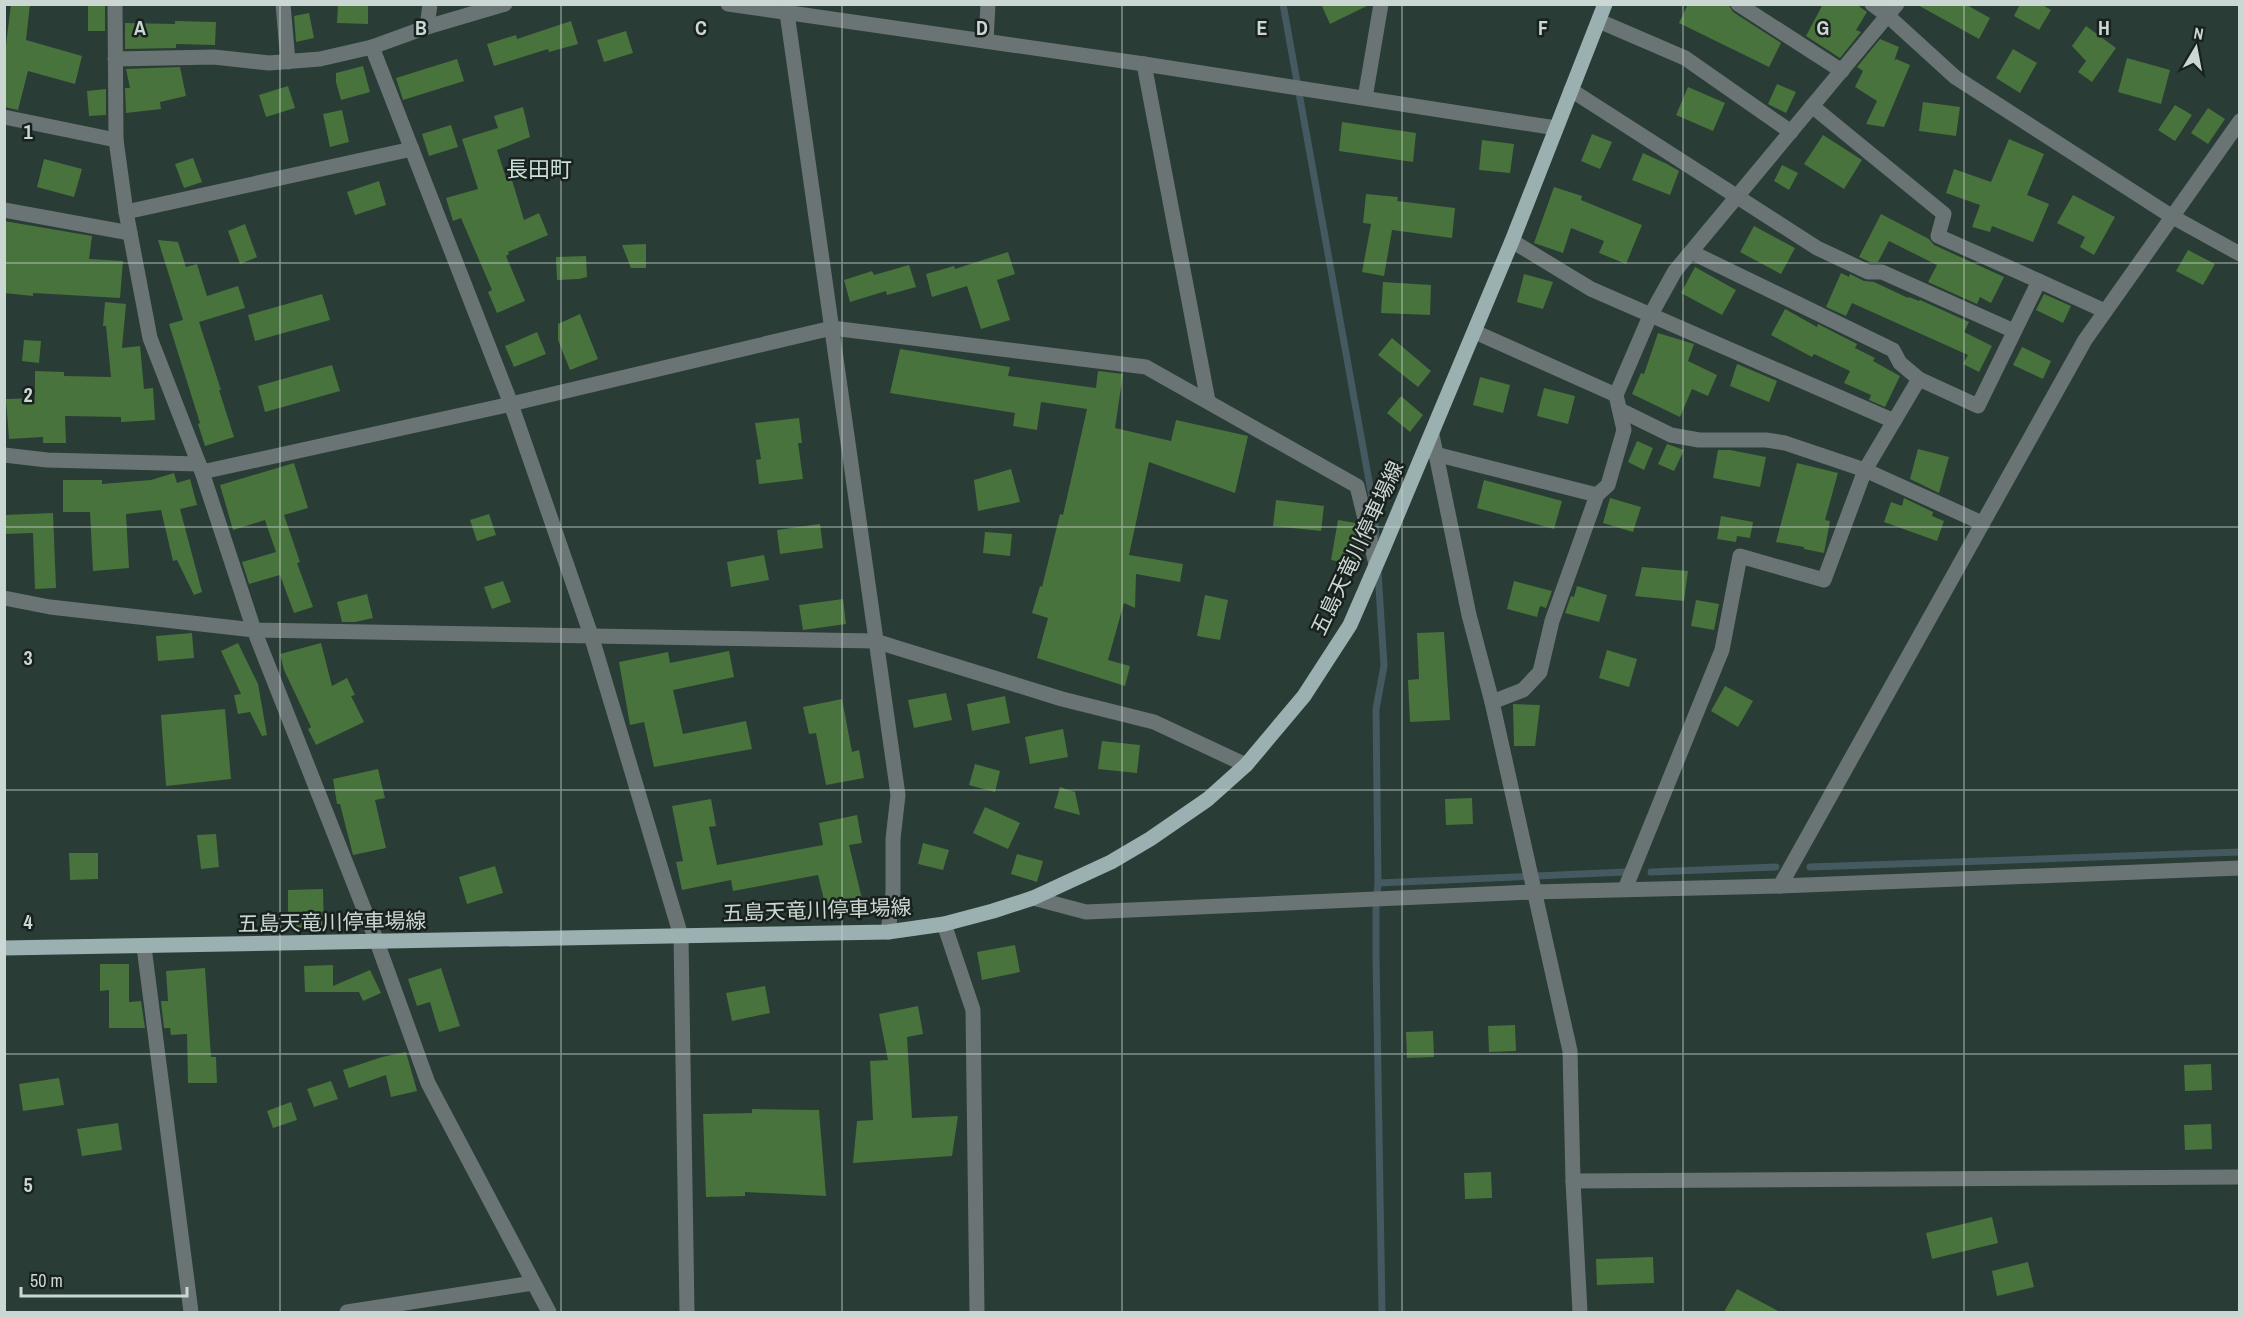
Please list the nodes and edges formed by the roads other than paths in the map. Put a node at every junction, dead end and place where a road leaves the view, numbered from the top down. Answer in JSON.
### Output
{"nodes":[{"id":1,"x":115,"y":4,"type":"edge"},
{"id":2,"x":283,"y":4,"type":"edge"},
{"id":3,"x":430,"y":4,"type":"edge"},
{"id":4,"x":505,"y":4,"type":"edge"},
{"id":5,"x":728,"y":4,"type":"edge"},
{"id":6,"x":988,"y":4,"type":"edge"},
{"id":7,"x":1381,"y":4,"type":"edge"},
{"id":8,"x":1605,"y":4,"type":"edge"},
{"id":9,"x":1738,"y":4,"type":"edge"},
{"id":10,"x":1872,"y":4,"type":"edge"},
{"id":11,"x":788,"y":9,"type":"edge"},
{"id":12,"x":1893,"y":10,"type":"edge"},
{"id":13,"x":1599,"y":21,"type":"junction"},
{"id":14,"x":427,"y":27,"type":"junction"},
{"id":15,"x":986,"y":41,"type":"junction"},
{"id":16,"x":372,"y":47,"type":"junction"},
{"id":17,"x":115,"y":59,"type":"junction"},
{"id":18,"x":288,"y":62,"type":"junction"},
{"id":19,"x":1144,"y":64,"type":"junction"},
{"id":20,"x":1842,"y":71,"type":"junction"},
{"id":21,"x":1571,"y":90,"type":"junction"},
{"id":22,"x":1365,"y":98,"type":"junction"},
{"id":23,"x":1812,"y":106,"type":"junction"},
{"id":24,"x":4,"y":117,"type":"edge"},
{"id":25,"x":2240,"y":121,"type":"edge"},
{"id":26,"x":1556,"y":128,"type":"junction"},
{"id":27,"x":1791,"y":132,"type":"junction"},
{"id":28,"x":116,"y":140,"type":"junction"},
{"id":29,"x":412,"y":149,"type":"junction"},
{"id":30,"x":1737,"y":197,"type":"junction"},
{"id":31,"x":4,"y":210,"type":"edge"},
{"id":32,"x":126,"y":212,"type":"junction"},
{"id":33,"x":2171,"y":216,"type":"junction"},
{"id":34,"x":130,"y":233,"type":"junction"},
{"id":35,"x":1512,"y":241,"type":"junction"},
{"id":36,"x":1691,"y":252,"type":"junction"},
{"id":37,"x":2240,"y":254,"type":"edge"},
{"id":38,"x":2039,"y":281,"type":"junction"},
{"id":39,"x":2106,"y":311,"type":"junction"},
{"id":40,"x":1650,"y":316,"type":"junction"},
{"id":41,"x":832,"y":328,"type":"junction"},
{"id":42,"x":2014,"y":331,"type":"junction"},
{"id":43,"x":1474,"y":332,"type":"junction"},
{"id":44,"x":1919,"y":379,"type":"junction"},
{"id":45,"x":1616,"y":395,"type":"junction"},
{"id":46,"x":1208,"y":401,"type":"junction"},
{"id":47,"x":511,"y":404,"type":"junction"},
{"id":48,"x":1620,"y":410,"type":"junction"},
{"id":49,"x":1894,"y":421,"type":"junction"},
{"id":50,"x":1432,"y":435,"type":"junction"},
{"id":51,"x":1435,"y":454,"type":"junction"},
{"id":52,"x":4,"y":455,"type":"edge"},
{"id":53,"x":201,"y":468,"type":"junction"},
{"id":54,"x":1865,"y":470,"type":"junction"},
{"id":55,"x":1597,"y":495,"type":"junction"},
{"id":56,"x":1982,"y":523,"type":"junction"},
{"id":57,"x":1376,"y":564,"type":"junction"},
{"id":58,"x":4,"y":598,"type":"edge"},
{"id":59,"x":254,"y":630,"type":"junction"},
{"id":60,"x":591,"y":635,"type":"junction"},
{"id":61,"x":875,"y":641,"type":"junction"},
{"id":62,"x":1492,"y":702,"type":"junction"},
{"id":63,"x":1246,"y":765,"type":"junction"},
{"id":64,"x":2240,"y":868,"type":"edge"},
{"id":65,"x":1780,"y":886,"type":"junction"},
{"id":66,"x":1625,"y":889,"type":"junction"},
{"id":67,"x":1533,"y":891,"type":"junction"},
{"id":68,"x":1033,"y":898,"type":"junction"},
{"id":69,"x":944,"y":924,"type":"junction"},
{"id":70,"x":888,"y":932,"type":"junction"},
{"id":71,"x":681,"y":936,"type":"junction"},
{"id":72,"x":377,"y":942,"type":"junction"},
{"id":73,"x":144,"y":947,"type":"junction"},
{"id":74,"x":4,"y":948,"type":"edge"},
{"id":75,"x":2240,"y":1177,"type":"edge"},
{"id":76,"x":1573,"y":1182,"type":"junction"},
{"id":77,"x":533,"y":1283,"type":"junction"},
{"id":78,"x":191,"y":1312,"type":"edge"},
{"id":79,"x":347,"y":1312,"type":"edge"},
{"id":80,"x":549,"y":1312,"type":"edge"},
{"id":81,"x":687,"y":1312,"type":"edge"},
{"id":82,"x":977,"y":1312,"type":"edge"},
{"id":83,"x":1580,"y":1312,"type":"edge"}],
"edges":[{"from":1,"to":17,"type":"street"},
{"from":2,"to":18,"type":"street"},
{"from":3,"to":14,"type":"street"},
{"from":4,"to":14,"type":"street"},
{"from":5,"to":11,"type":"street"},
{"from":6,"to":15,"type":"street"},
{"from":7,"to":22,"type":"street"},
{"from":8,"to":13,"type":"main road","name":"五島天竜川停車場線"},
{"from":9,"to":20,"type":"street"},
{"from":10,"to":12,"type":"street"},
{"from":11,"to":15,"type":"street"},
{"from":11,"to":41,"type":"street"},
{"from":12,"to":20,"type":"street"},
{"from":12,"to":33,"type":"street"},
{"from":13,"to":21,"type":"main road","name":"五島天竜川停車場線"},
{"from":13,"to":27,"type":"street"},
{"from":14,"to":16,"type":"street"},
{"from":15,"to":19,"type":"street"},
{"from":16,"to":18,"type":"street"},
{"from":16,"to":29,"type":"street"},
{"from":17,"to":18,"type":"street"},
{"from":17,"to":28,"type":"street"},
{"from":19,"to":22,"type":"street"},
{"from":19,"to":46,"type":"street"},
{"from":20,"to":23,"type":"street"},
{"from":21,"to":26,"type":"main road","name":"五島天竜川停車場線"},
{"from":21,"to":30,"type":"street"},
{"from":22,"to":26,"type":"street"},
{"from":23,"to":27,"type":"street"},
{"from":23,"to":38,"type":"street"},
{"from":24,"to":28,"type":"street"},
{"from":25,"to":33,"type":"street"},
{"from":26,"to":35,"type":"main road","name":"五島天竜川停車場線"},
{"from":27,"to":30,"type":"street"},
{"from":28,"to":32,"type":"street"},
{"from":29,"to":32,"type":"street"},
{"from":29,"to":47,"type":"street"},
{"from":30,"to":36,"type":"street"},
{"from":30,"to":42,"type":"street"},
{"from":31,"to":34,"type":"street"},
{"from":32,"to":34,"type":"street"},
{"from":33,"to":37,"type":"street"},
{"from":33,"to":39,"type":"street"},
{"from":34,"to":53,"type":"street"},
{"from":35,"to":40,"type":"street"},
{"from":35,"to":43,"type":"main road","name":"五島天竜川停車場線"},
{"from":36,"to":40,"type":"street"},
{"from":36,"to":44,"type":"street"},
{"from":38,"to":39,"type":"street"},
{"from":38,"to":42,"type":"street"},
{"from":39,"to":56,"type":"street"},
{"from":40,"to":45,"type":"street"},
{"from":40,"to":49,"type":"street"},
{"from":41,"to":46,"type":"street"},
{"from":41,"to":47,"type":"street"},
{"from":41,"to":61,"type":"street"},
{"from":42,"to":44,"type":"street"},
{"from":43,"to":45,"type":"street"},
{"from":43,"to":50,"type":"main road","name":"五島天竜川停車場線"},
{"from":44,"to":49,"type":"street"},
{"from":45,"to":48,"type":"street"},
{"from":46,"to":57,"type":"street"},
{"from":47,"to":53,"type":"street"},
{"from":47,"to":60,"type":"street"},
{"from":48,"to":54,"type":"street"},
{"from":48,"to":55,"type":"street"},
{"from":49,"to":54,"type":"street"},
{"from":50,"to":51,"type":"street"},
{"from":50,"to":57,"type":"main road","name":"五島天竜川停車場線"},
{"from":51,"to":55,"type":"street"},
{"from":51,"to":62,"type":"street"},
{"from":52,"to":53,"type":"street"},
{"from":53,"to":59,"type":"street"},
{"from":54,"to":56,"type":"street"},
{"from":54,"to":66,"type":"street"},
{"from":55,"to":62,"type":"street"},
{"from":56,"to":65,"type":"street"},
{"from":57,"to":63,"type":"main road","name":"五島天竜川停車場線"},
{"from":58,"to":59,"type":"street"},
{"from":59,"to":60,"type":"street"},
{"from":59,"to":72,"type":"street"},
{"from":60,"to":61,"type":"street"},
{"from":60,"to":71,"type":"street"},
{"from":61,"to":63,"type":"street"},
{"from":61,"to":70,"type":"street"},
{"from":62,"to":67,"type":"street"},
{"from":63,"to":68,"type":"main road","name":"五島天竜川停車場線"},
{"from":64,"to":65,"type":"street"},
{"from":65,"to":66,"type":"street"},
{"from":66,"to":67,"type":"street"},
{"from":67,"to":68,"type":"street"},
{"from":67,"to":76,"type":"street"},
{"from":68,"to":69,"type":"main road","name":"五島天竜川停車場線"},
{"from":69,"to":70,"type":"main road","name":"五島天竜川停車場線"},
{"from":69,"to":82,"type":"street"},
{"from":70,"to":71,"type":"main road","name":"五島天竜川停車場線"},
{"from":71,"to":72,"type":"main road","name":"五島天竜川停車場線"},
{"from":71,"to":81,"type":"street"},
{"from":72,"to":73,"type":"main road","name":"五島天竜川停車場線"},
{"from":72,"to":77,"type":"street"},
{"from":73,"to":74,"type":"main road","name":"五島天竜川停車場線"},
{"from":73,"to":78,"type":"street"},
{"from":75,"to":76,"type":"street"},
{"from":76,"to":83,"type":"street"},
{"from":77,"to":79,"type":"street"},
{"from":77,"to":80,"type":"street"}]}
